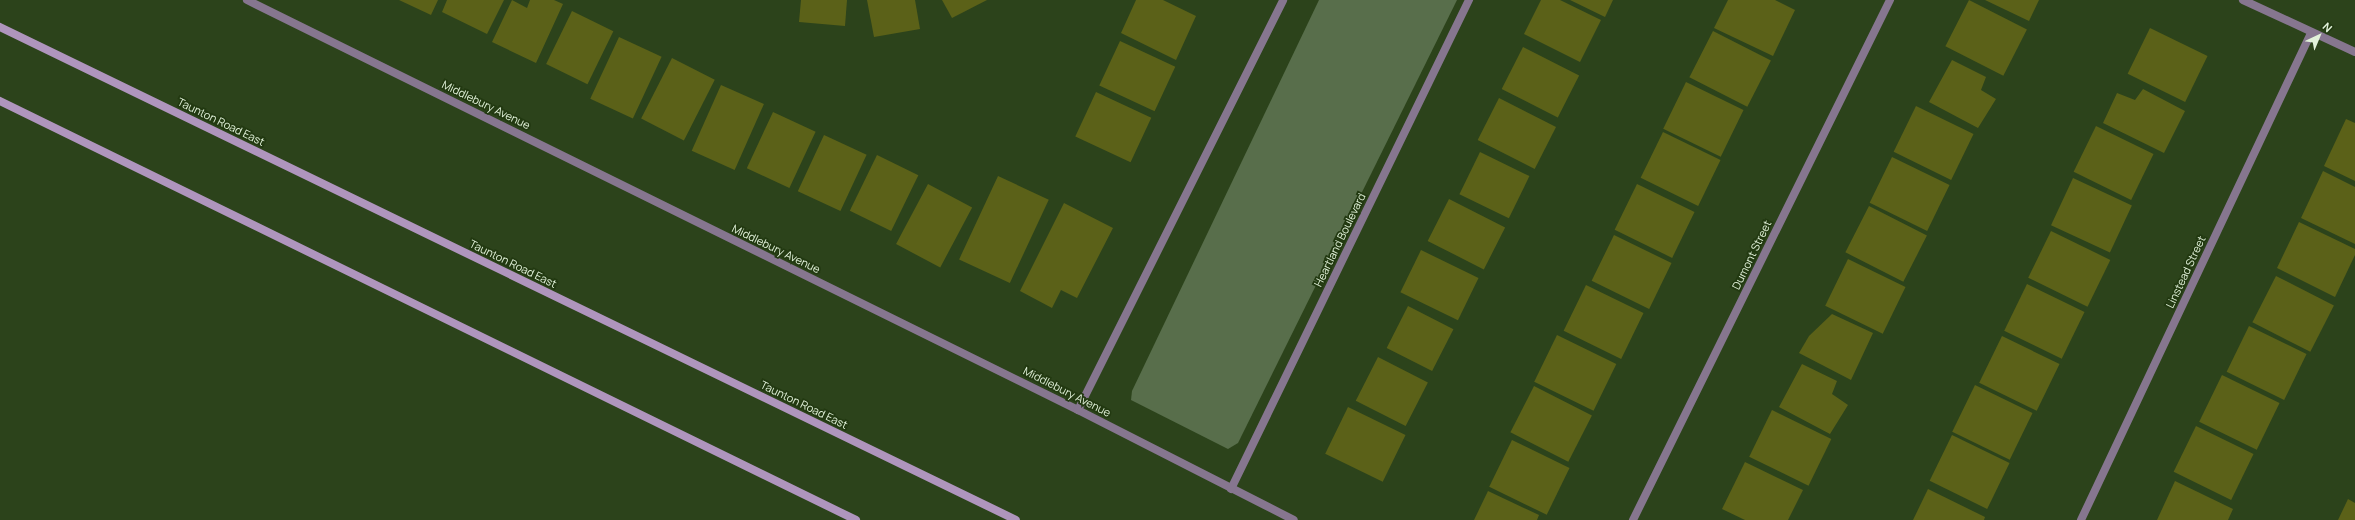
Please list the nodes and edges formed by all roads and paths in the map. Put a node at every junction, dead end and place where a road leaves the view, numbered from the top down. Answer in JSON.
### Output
{"nodes":[{"id":1,"x":247,"y":0,"type":"edge"},
{"id":2,"x":1282,"y":0,"type":"edge"},
{"id":3,"x":1469,"y":0,"type":"edge"},
{"id":4,"x":1890,"y":0,"type":"edge"},
{"id":5,"x":2243,"y":0,"type":"edge"},
{"id":6,"x":0,"y":27,"type":"edge"},
{"id":7,"x":2311,"y":33,"type":"junction"},
{"id":8,"x":2355,"y":52,"type":"edge"},
{"id":9,"x":0,"y":101,"type":"edge"},
{"id":10,"x":1078,"y":410,"type":"junction"},
{"id":11,"x":1231,"y":489,"type":"junction"},
{"id":12,"x":856,"y":520,"type":"edge"},
{"id":13,"x":1016,"y":520,"type":"edge"},
{"id":14,"x":1294,"y":520,"type":"edge"},
{"id":15,"x":1633,"y":520,"type":"edge"},
{"id":16,"x":2081,"y":520,"type":"edge"}],
"edges":[{"from":1,"to":10,"type":"street","name":"Middlebury Avenue"},
{"from":2,"to":10,"type":"street"},
{"from":3,"to":11,"type":"street","name":"Heartland Boulevard"},
{"from":4,"to":15,"type":"street","name":"Dumont Street"},
{"from":5,"to":7,"type":"street"},
{"from":6,"to":13,"type":"main road","name":"Taunton Road East"},
{"from":7,"to":8,"type":"street"},
{"from":7,"to":16,"type":"street","name":"Linstead Street"},
{"from":9,"to":12,"type":"main road"},
{"from":10,"to":11,"type":"street","name":"Middlebury Avenue"},
{"from":11,"to":14,"type":"street","name":"Middlebury Avenue"}]}
